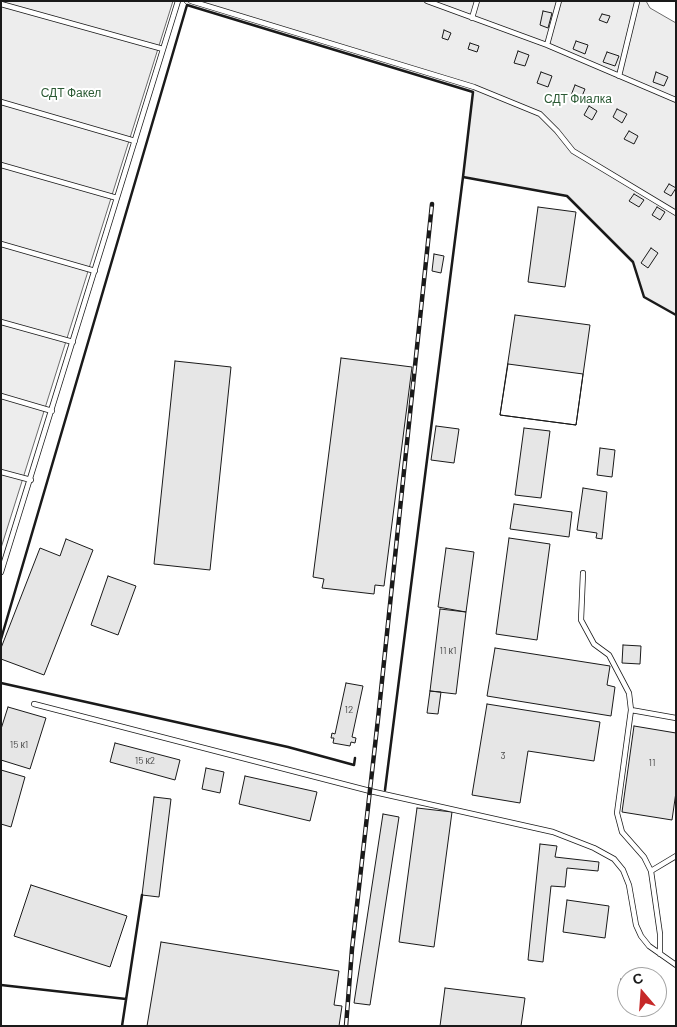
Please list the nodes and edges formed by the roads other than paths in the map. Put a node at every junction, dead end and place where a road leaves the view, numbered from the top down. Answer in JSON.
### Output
{"nodes":[{"id":1,"x":178,"y":1,"type":"edge"},
{"id":2,"x":191,"y":1,"type":"edge"},
{"id":3,"x":427,"y":1,"type":"edge"},
{"id":4,"x":477,"y":1,"type":"edge"},
{"id":5,"x":559,"y":1,"type":"edge"},
{"id":6,"x":637,"y":2,"type":"edge"},
{"id":7,"x":1,"y":4,"type":"edge"},
{"id":8,"x":472,"y":18,"type":"junction"},
{"id":9,"x":547,"y":45,"type":"junction"},
{"id":10,"x":163,"y":49,"type":"junction"},
{"id":11,"x":619,"y":76,"type":"junction"},
{"id":12,"x":676,"y":100,"type":"edge"},
{"id":13,"x":1,"y":102,"type":"edge"},
{"id":14,"x":135,"y":141,"type":"junction"},
{"id":15,"x":1,"y":165,"type":"edge"},
{"id":16,"x":117,"y":198,"type":"junction"},
{"id":17,"x":676,"y":213,"type":"edge"},
{"id":18,"x":1,"y":244,"type":"edge"},
{"id":19,"x":95,"y":271,"type":"junction"},
{"id":20,"x":1,"y":322,"type":"edge"},
{"id":21,"x":73,"y":342,"type":"junction"},
{"id":22,"x":1,"y":396,"type":"edge"},
{"id":23,"x":52,"y":411,"type":"junction"},
{"id":24,"x":1,"y":472,"type":"edge"},
{"id":25,"x":31,"y":480,"type":"junction"},
{"id":26,"x":4,"y":554,"type":"edge"},
{"id":27,"x":1,"y":572,"type":"edge"},
{"id":28,"x":583,"y":573,"type":"dead end"},
{"id":29,"x":34,"y":704,"type":"dead end"},
{"id":30,"x":630,"y":710,"type":"junction"},
{"id":31,"x":676,"y":718,"type":"edge"},
{"id":32,"x":676,"y":856,"type":"edge"},
{"id":33,"x":650,"y":871,"type":"junction"},
{"id":34,"x":660,"y":954,"type":"junction"},
{"id":35,"x":676,"y":965,"type":"edge"}],
"edges":[{"from":1,"to":10,"type":"lane"},
{"from":2,"to":17,"type":"lane"},
{"from":3,"to":8,"type":"lane"},
{"from":4,"to":8,"type":"lane"},
{"from":5,"to":9,"type":"lane"},
{"from":6,"to":11,"type":"lane"},
{"from":7,"to":10,"type":"lane"},
{"from":8,"to":9,"type":"lane"},
{"from":9,"to":11,"type":"lane"},
{"from":10,"to":14,"type":"lane"},
{"from":11,"to":12,"type":"lane"},
{"from":13,"to":14,"type":"lane"},
{"from":14,"to":16,"type":"lane"},
{"from":15,"to":16,"type":"lane"},
{"from":16,"to":19,"type":"lane"},
{"from":18,"to":19,"type":"lane"},
{"from":19,"to":21,"type":"lane"},
{"from":20,"to":21,"type":"lane"},
{"from":21,"to":23,"type":"lane"},
{"from":22,"to":23,"type":"lane"},
{"from":23,"to":25,"type":"lane"},
{"from":24,"to":25,"type":"lane"},
{"from":25,"to":26,"type":"lane"},
{"from":26,"to":27,"type":"lane"},
{"from":28,"to":30,"type":"lane"},
{"from":29,"to":34,"type":"lane"},
{"from":30,"to":31,"type":"lane"},
{"from":30,"to":33,"type":"lane"},
{"from":32,"to":33,"type":"lane"},
{"from":33,"to":34,"type":"lane"},
{"from":34,"to":35,"type":"lane"}]}
